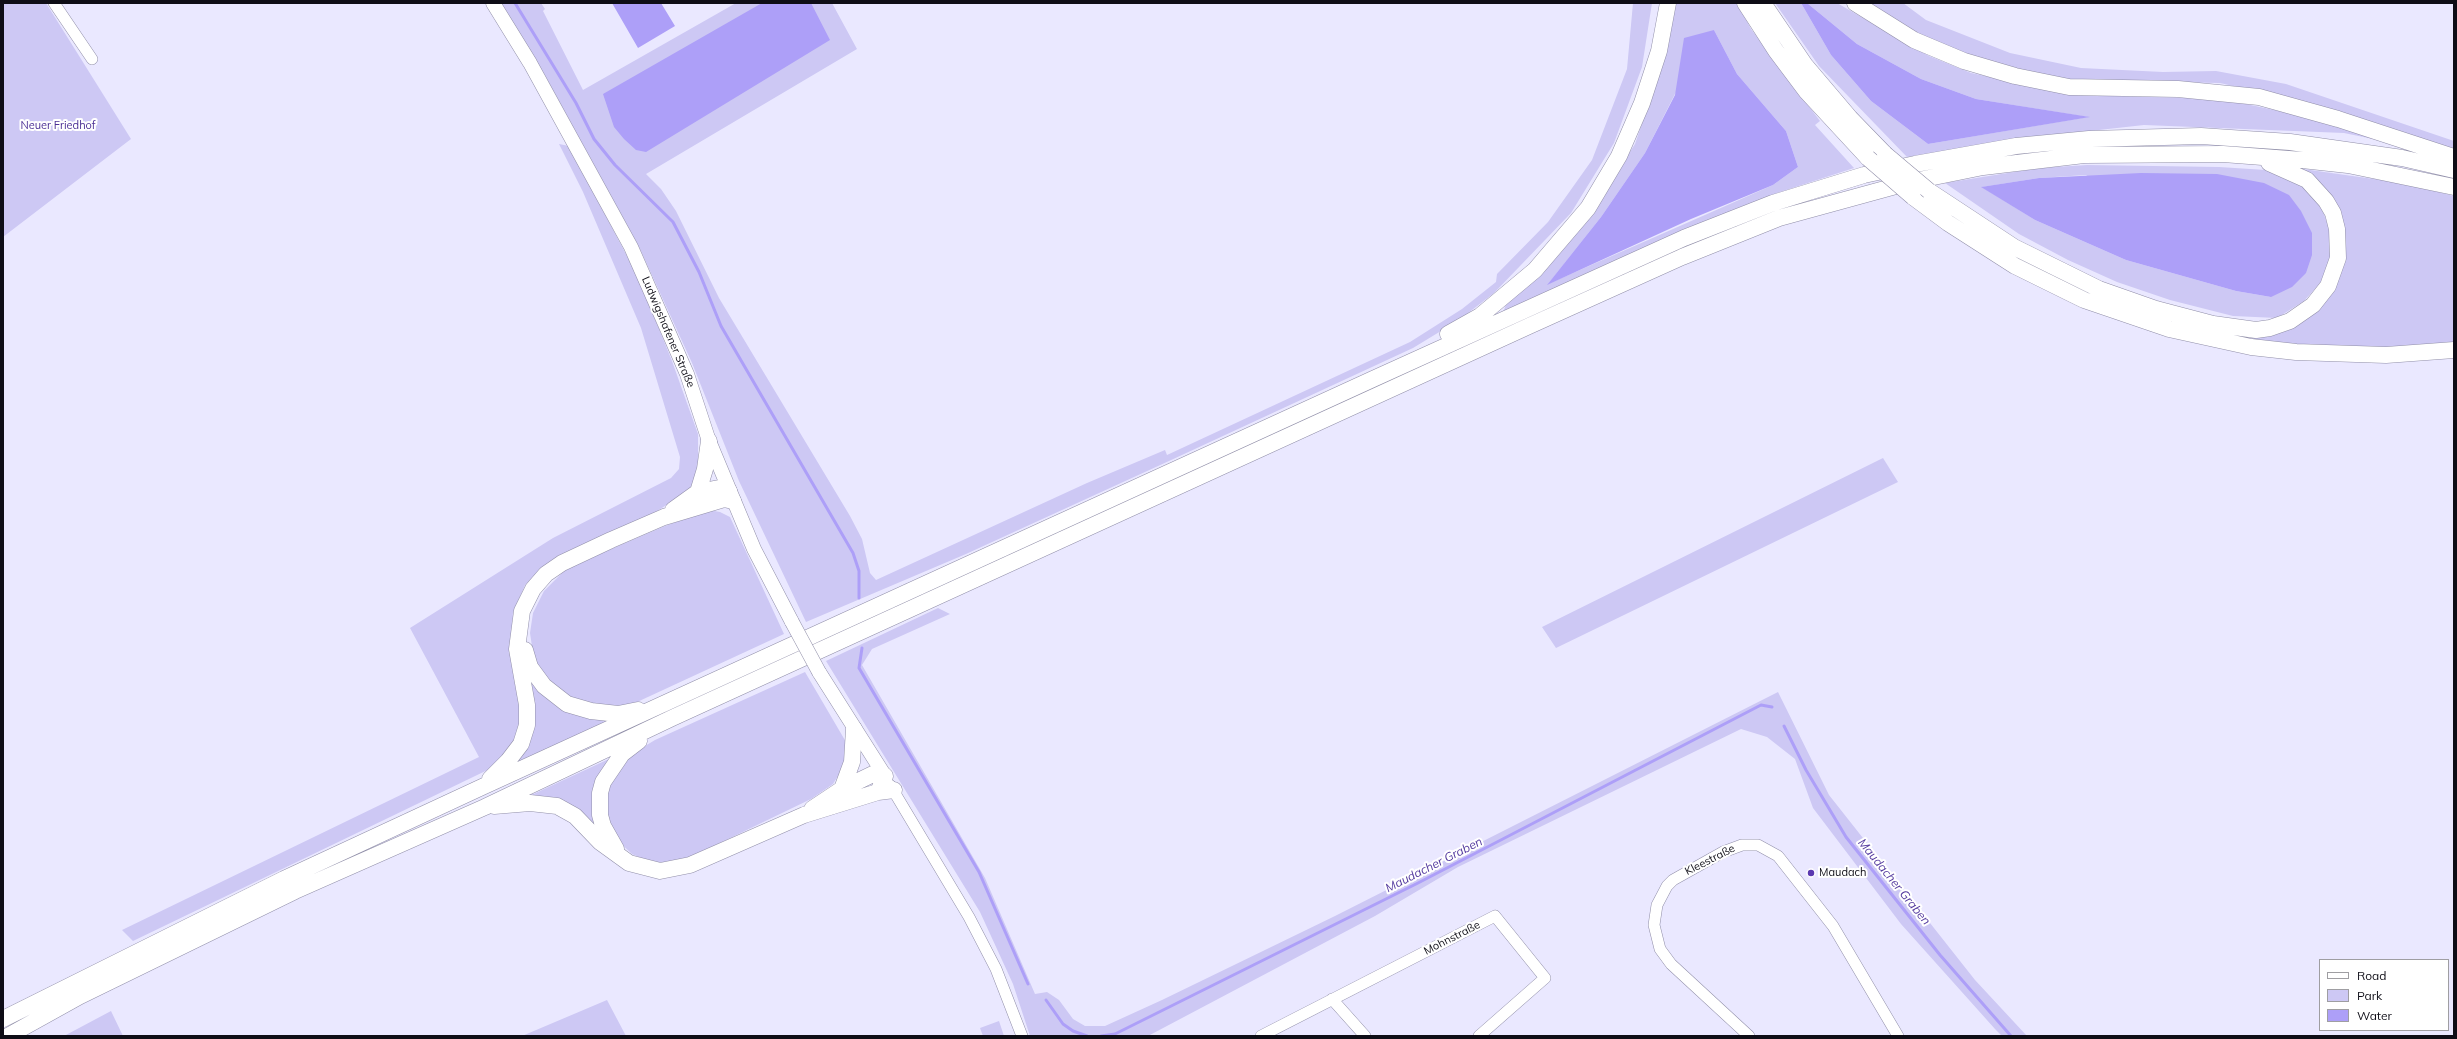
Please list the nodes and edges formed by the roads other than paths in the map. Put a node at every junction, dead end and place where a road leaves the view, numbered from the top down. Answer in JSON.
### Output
{"nodes":[{"id":1,"x":54,"y":3,"type":"edge"},
{"id":2,"x":493,"y":3,"type":"edge"},
{"id":3,"x":1668,"y":3,"type":"edge"},
{"id":4,"x":1745,"y":3,"type":"edge"},
{"id":5,"x":1763,"y":3,"type":"edge"},
{"id":6,"x":1854,"y":3,"type":"edge"},
{"id":7,"x":92,"y":59,"type":"dead end"},
{"id":8,"x":2250,"y":156,"type":"junction"},
{"id":9,"x":2454,"y":158,"type":"edge"},
{"id":10,"x":2454,"y":170,"type":"edge"},
{"id":11,"x":2454,"y":186,"type":"edge"},
{"id":12,"x":2454,"y":350,"type":"edge"},
{"id":13,"x":1373,"y":379,"type":"junction"},
{"id":14,"x":709,"y":441,"type":"junction"},
{"id":15,"x":698,"y":492,"type":"junction"},
{"id":16,"x":729,"y":497,"type":"junction"},
{"id":17,"x":664,"y":517,"type":"junction"},
{"id":18,"x":519,"y":628,"type":"junction"},
{"id":19,"x":668,"y":703,"type":"junction"},
{"id":20,"x":672,"y":718,"type":"junction"},
{"id":21,"x":854,"y":729,"type":"junction"},
{"id":22,"x":885,"y":776,"type":"junction"},
{"id":23,"x":482,"y":787,"type":"junction"},
{"id":24,"x":842,"y":789,"type":"junction"},
{"id":25,"x":894,"y":790,"type":"junction"},
{"id":26,"x":878,"y":792,"type":"junction"},
{"id":27,"x":485,"y":807,"type":"junction"},
{"id":28,"x":804,"y":815,"type":"junction"},
{"id":29,"x":621,"y":857,"type":"junction"},
{"id":30,"x":1332,"y":999,"type":"junction"},
{"id":31,"x":3,"y":1019,"type":"edge"},
{"id":32,"x":8,"y":1036,"type":"edge"},
{"id":33,"x":1022,"y":1036,"type":"edge"},
{"id":34,"x":1261,"y":1036,"type":"edge"},
{"id":35,"x":1365,"y":1036,"type":"edge"},
{"id":36,"x":1479,"y":1036,"type":"edge"},
{"id":37,"x":1749,"y":1036,"type":"edge"},
{"id":38,"x":1898,"y":1036,"type":"edge"}],
"edges":[{"from":1,"to":7,"type":"street"},
{"from":2,"to":14,"type":"main road","name":"Ludwigshafener Straße"},
{"from":3,"to":13,"type":"highway"},
{"from":4,"to":12,"type":"highway","bridge":true},
{"from":5,"to":8,"type":"highway","bridge":true},
{"from":6,"to":9,"type":"highway"},
{"from":8,"to":11,"type":"highway"},
{"from":8,"to":20,"type":"highway"},
{"from":10,"to":13,"type":"highway"},
{"from":13,"to":19,"type":"highway"},
{"from":14,"to":15,"type":"highway"},
{"from":14,"to":16,"type":"main road","name":"Ludwigshafener Straße"},
{"from":15,"to":16,"type":"highway"},
{"from":15,"to":17,"type":"highway"},
{"from":16,"to":17,"type":"highway"},
{"from":16,"to":21,"type":"main road","name":"Ludwigshafener Straße","bridge":true},
{"from":17,"to":18,"type":"highway"},
{"from":18,"to":19,"type":"highway"},
{"from":18,"to":23,"type":"highway"},
{"from":19,"to":23,"type":"highway"},
{"from":20,"to":27,"type":"highway"},
{"from":20,"to":29,"type":"highway"},
{"from":21,"to":22,"type":"main road","name":"Ludwigshafener Straße"},
{"from":21,"to":24,"type":"highway"},
{"from":22,"to":24,"type":"highway"},
{"from":22,"to":25,"type":"street"},
{"from":22,"to":26,"type":"highway"},
{"from":23,"to":31,"type":"highway"},
{"from":24,"to":28,"type":"highway"},
{"from":25,"to":26,"type":"highway"},
{"from":25,"to":33,"type":"street"},
{"from":26,"to":28,"type":"highway"},
{"from":27,"to":29,"type":"highway"},
{"from":27,"to":32,"type":"highway"},
{"from":28,"to":29,"type":"highway"},
{"from":30,"to":34,"type":"street","name":"Mohnstraße"},
{"from":30,"to":35,"type":"street"},
{"from":30,"to":36,"type":"street","name":"Mohnstraße"},
{"from":37,"to":38,"type":"street","name":"Kleestraße"}]}
